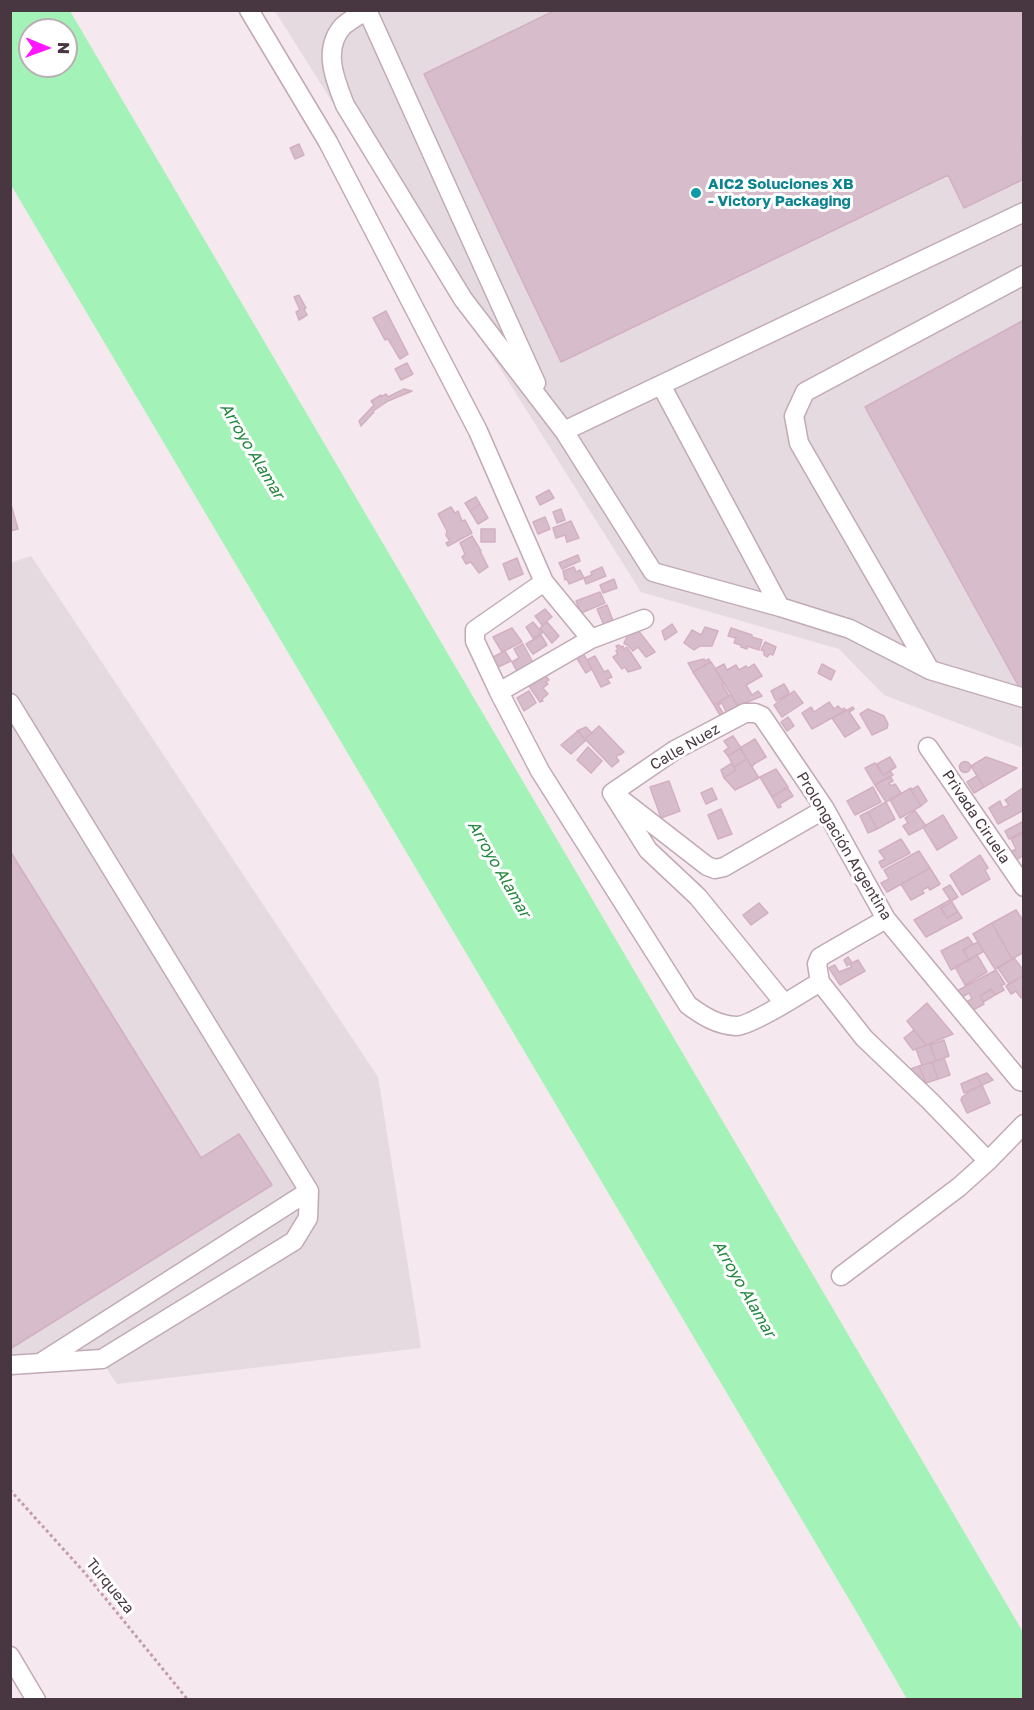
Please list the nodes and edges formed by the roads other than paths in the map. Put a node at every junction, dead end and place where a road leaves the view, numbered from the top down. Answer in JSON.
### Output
{"nodes":[{"id":1,"x":249,"y":10,"type":"edge"},
{"id":2,"x":367,"y":10,"type":"edge"},
{"id":3,"x":1023,"y":212,"type":"edge"},
{"id":4,"x":1023,"y":274,"type":"edge"},
{"id":5,"x":662,"y":385,"type":"junction"},
{"id":6,"x":549,"y":412,"type":"junction"},
{"id":7,"x":564,"y":431,"type":"junction"},
{"id":8,"x":544,"y":582,"type":"junction"},
{"id":9,"x":780,"y":607,"type":"junction"},
{"id":10,"x":644,"y":619,"type":"dead end"},
{"id":11,"x":591,"y":639,"type":"junction"},
{"id":12,"x":930,"y":670,"type":"junction"},
{"id":13,"x":499,"y":692,"type":"junction"},
{"id":14,"x":1023,"y":698,"type":"edge"},
{"id":15,"x":10,"y":703,"type":"edge"},
{"id":16,"x":762,"y":716,"type":"joint"},
{"id":17,"x":928,"y":747,"type":"dead end"},
{"id":18,"x":612,"y":793,"type":"junction"},
{"id":19,"x":825,"y":809,"type":"junction"},
{"id":20,"x":1023,"y":887,"type":"edge"},
{"id":21,"x":886,"y":919,"type":"junction"},
{"id":22,"x":818,"y":973,"type":"junction"},
{"id":23,"x":784,"y":1003,"type":"junction"},
{"id":24,"x":1023,"y":1082,"type":"edge"},
{"id":25,"x":1023,"y":1124,"type":"edge"},
{"id":26,"x":988,"y":1161,"type":"junction"},
{"id":27,"x":309,"y":1191,"type":"junction"},
{"id":28,"x":841,"y":1276,"type":"dead end"},
{"id":29,"x":10,"y":1365,"type":"edge"},
{"id":30,"x":37,"y":1365,"type":"junction"},
{"id":31,"x":10,"y":1656,"type":"edge"},
{"id":32,"x":36,"y":1700,"type":"edge"}],
"edges":[{"from":1,"to":8,"type":"street"},
{"from":2,"to":6,"type":"street"},
{"from":2,"to":6,"type":"street"},
{"from":3,"to":5,"type":"street"},
{"from":4,"to":12,"type":"street"},
{"from":5,"to":7,"type":"street"},
{"from":5,"to":9,"type":"street"},
{"from":6,"to":7,"type":"street"},
{"from":7,"to":9,"type":"street"},
{"from":8,"to":11,"type":"street"},
{"from":8,"to":13,"type":"street"},
{"from":9,"to":12,"type":"street"},
{"from":10,"to":11,"type":"street"},
{"from":11,"to":13,"type":"street"},
{"from":12,"to":14,"type":"street"},
{"from":13,"to":23,"type":"street"},
{"from":15,"to":27,"type":"street"},
{"from":16,"to":18,"type":"street","name":"Calle Nuez"},
{"from":16,"to":19,"type":"street","name":"Prolongación Argentina"},
{"from":17,"to":20,"type":"street","name":"Privada Ciruela"},
{"from":18,"to":19,"type":"street"},
{"from":18,"to":23,"type":"street"},
{"from":19,"to":21,"type":"street","name":"Prolongación Argentina"},
{"from":21,"to":22,"type":"street"},
{"from":21,"to":24,"type":"street","name":"Prolongación Argentina"},
{"from":22,"to":23,"type":"street"},
{"from":22,"to":26,"type":"street"},
{"from":25,"to":26,"type":"street"},
{"from":26,"to":28,"type":"street"},
{"from":27,"to":30,"type":"street"},
{"from":27,"to":30,"type":"street"},
{"from":29,"to":30,"type":"street"},
{"from":31,"to":32,"type":"street"}]}
